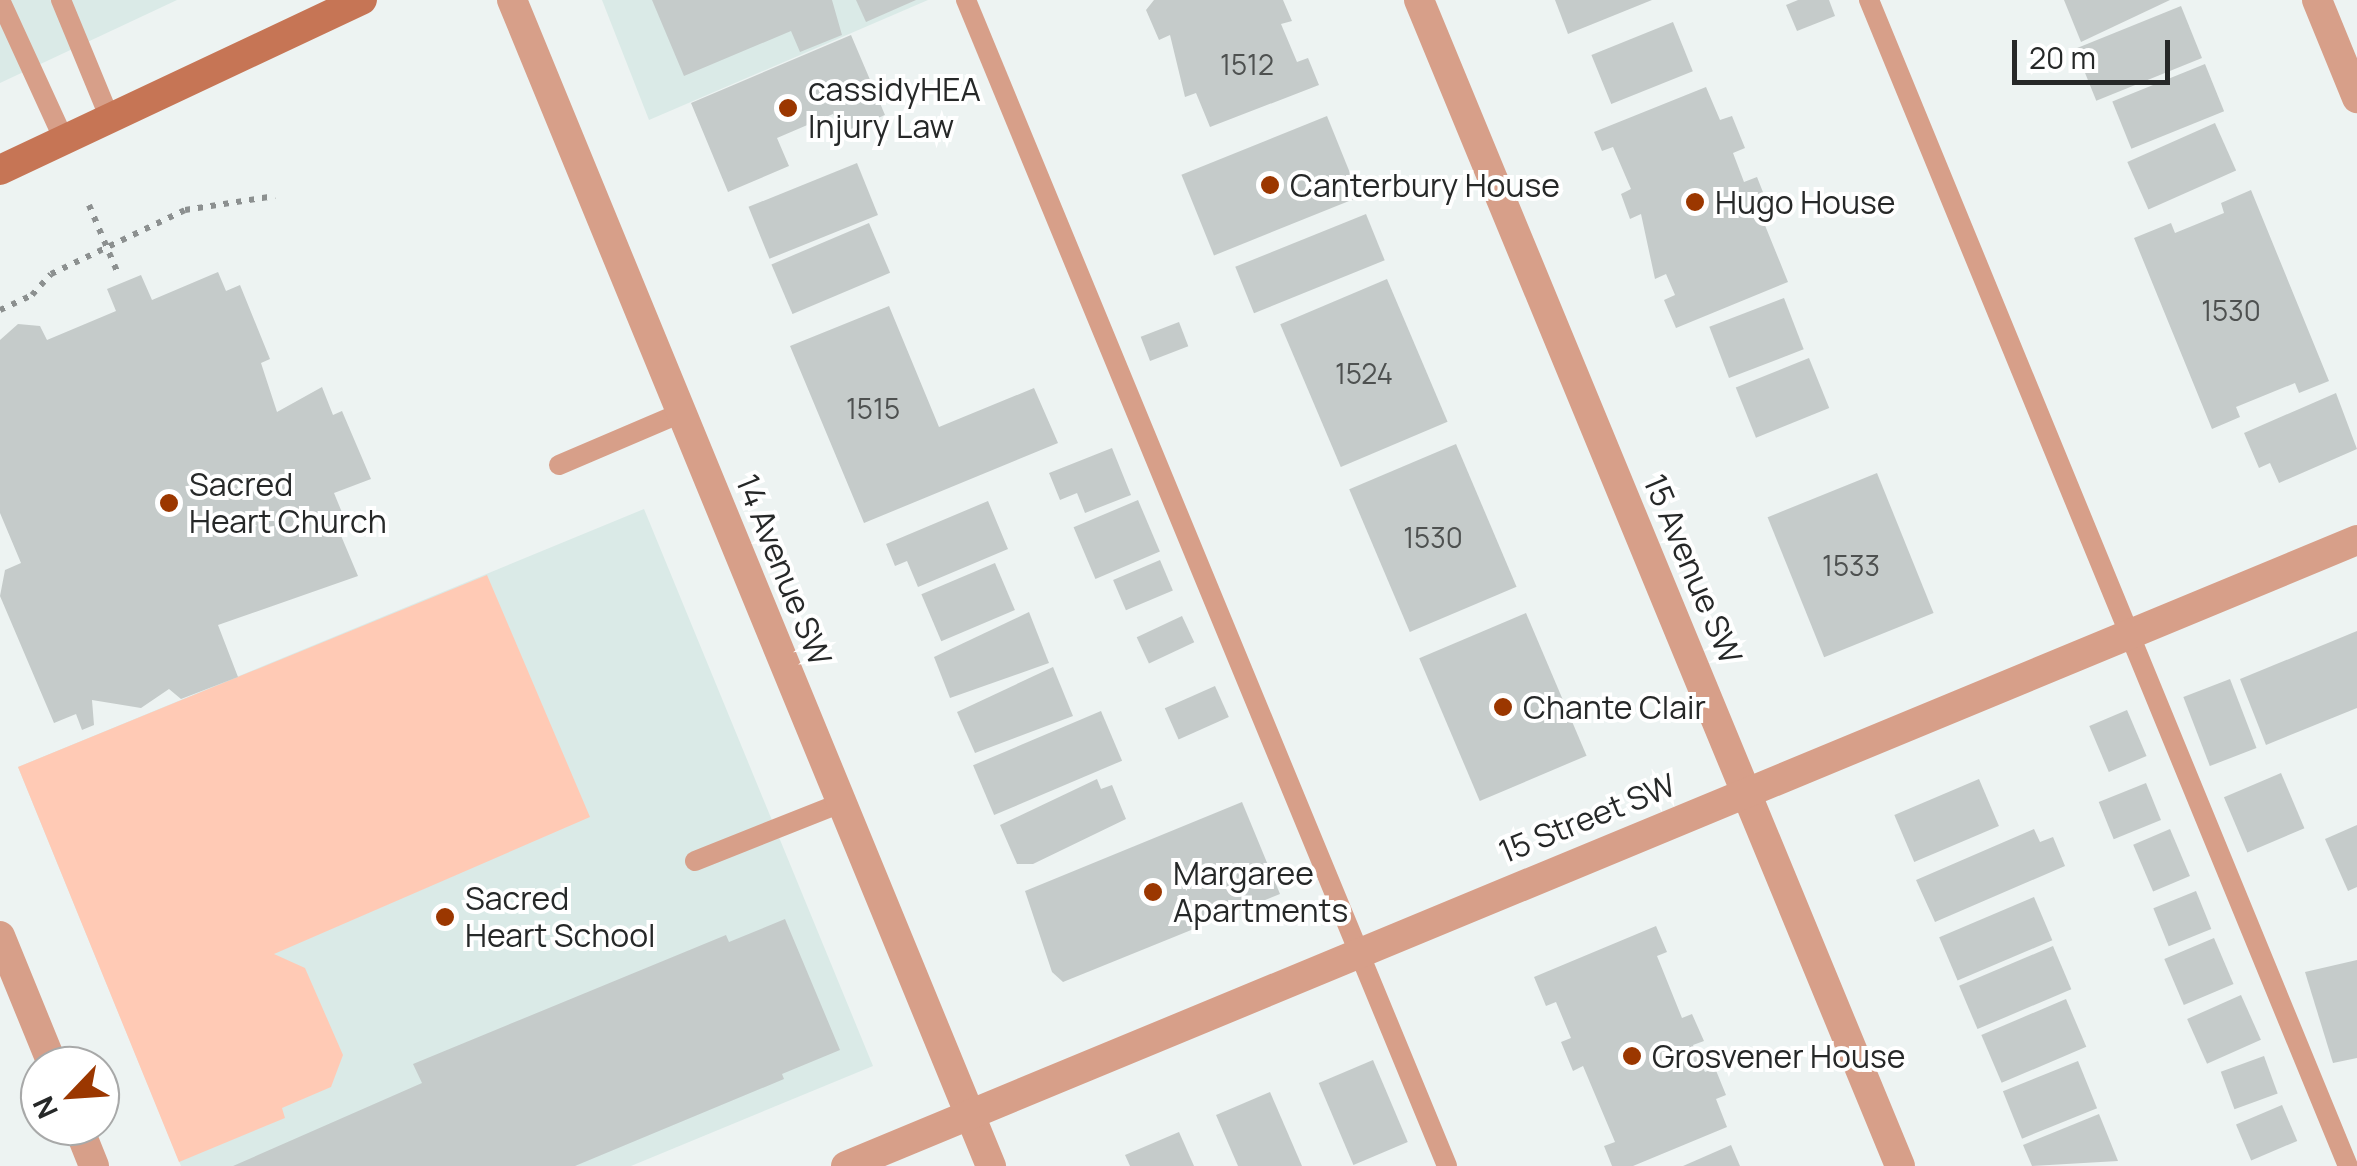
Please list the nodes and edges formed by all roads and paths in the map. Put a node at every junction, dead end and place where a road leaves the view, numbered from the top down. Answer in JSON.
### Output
{"nodes":[{"id":1,"x":0,"y":0,"type":"edge"},
{"id":2,"x":61,"y":0,"type":"edge"},
{"id":3,"x":362,"y":0,"type":"edge"},
{"id":4,"x":512,"y":0,"type":"edge"},
{"id":5,"x":966,"y":0,"type":"edge"},
{"id":6,"x":1419,"y":0,"type":"edge"},
{"id":7,"x":1869,"y":0,"type":"edge"},
{"id":8,"x":2318,"y":0,"type":"edge"},
{"id":9,"x":6,"y":29,"type":"edge"},
{"id":10,"x":2357,"y":98,"type":"edge"},
{"id":11,"x":110,"y":118,"type":"junction"},
{"id":12,"x":64,"y":140,"type":"junction"},
{"id":13,"x":0,"y":170,"type":"edge"},
{"id":14,"x":275,"y":196,"type":"dead end"},
{"id":15,"x":89,"y":205,"type":"dead end"},
{"id":16,"x":108,"y":248,"type":"junction"},
{"id":17,"x":118,"y":276,"type":"dead end"},
{"id":18,"x":0,"y":310,"type":"edge"},
{"id":19,"x":682,"y":413,"type":"junction"},
{"id":20,"x":559,"y":465,"type":"dead end"},
{"id":21,"x":2357,"y":540,"type":"edge"},
{"id":22,"x":2132,"y":632,"type":"junction"},
{"id":23,"x":1746,"y":790,"type":"junction"},
{"id":24,"x":841,"y":804,"type":"junction"},
{"id":25,"x":695,"y":861,"type":"dead end"},
{"id":26,"x":0,"y":936,"type":"edge"},
{"id":27,"x":1360,"y":950,"type":"junction"},
{"id":28,"x":45,"y":1046,"type":"edge"},
{"id":29,"x":970,"y":1115,"type":"junction"},
{"id":30,"x":846,"y":1166,"type":"edge"},
{"id":31,"x":991,"y":1166,"type":"edge"},
{"id":32,"x":1447,"y":1166,"type":"edge"},
{"id":33,"x":1900,"y":1166,"type":"edge"},
{"id":34,"x":2348,"y":1166,"type":"edge"}],
"edges":[{"from":1,"to":9,"type":"lane"},
{"from":2,"to":11,"type":"lane"},
{"from":3,"to":11,"type":"main road"},
{"from":4,"to":19,"type":"street","name":"14 Avenue SW"},
{"from":5,"to":27,"type":"lane"},
{"from":6,"to":23,"type":"street","name":"15 Avenue SW"},
{"from":7,"to":22,"type":"lane"},
{"from":8,"to":10,"type":"street"},
{"from":9,"to":12,"type":"lane"},
{"from":11,"to":12,"type":"main road"},
{"from":12,"to":13,"type":"main road"},
{"from":14,"to":16,"type":"path"},
{"from":15,"to":16,"type":"path"},
{"from":16,"to":17,"type":"path"},
{"from":16,"to":18,"type":"path"},
{"from":19,"to":20,"type":"lane"},
{"from":19,"to":24,"type":"street","name":"14 Avenue SW"},
{"from":21,"to":22,"type":"street","name":"15 Street SW"},
{"from":22,"to":23,"type":"street","name":"15 Street SW"},
{"from":22,"to":34,"type":"lane"},
{"from":23,"to":27,"type":"street","name":"15 Street SW"},
{"from":23,"to":33,"type":"street","name":"15 Avenue SW"},
{"from":24,"to":25,"type":"lane"},
{"from":24,"to":29,"type":"street","name":"14 Avenue SW"},
{"from":26,"to":28,"type":"street"},
{"from":27,"to":29,"type":"street","name":"15 Street SW"},
{"from":27,"to":32,"type":"lane"},
{"from":29,"to":30,"type":"street","name":"15 Street SW"},
{"from":29,"to":31,"type":"street","name":"14 Avenue SW"}]}
